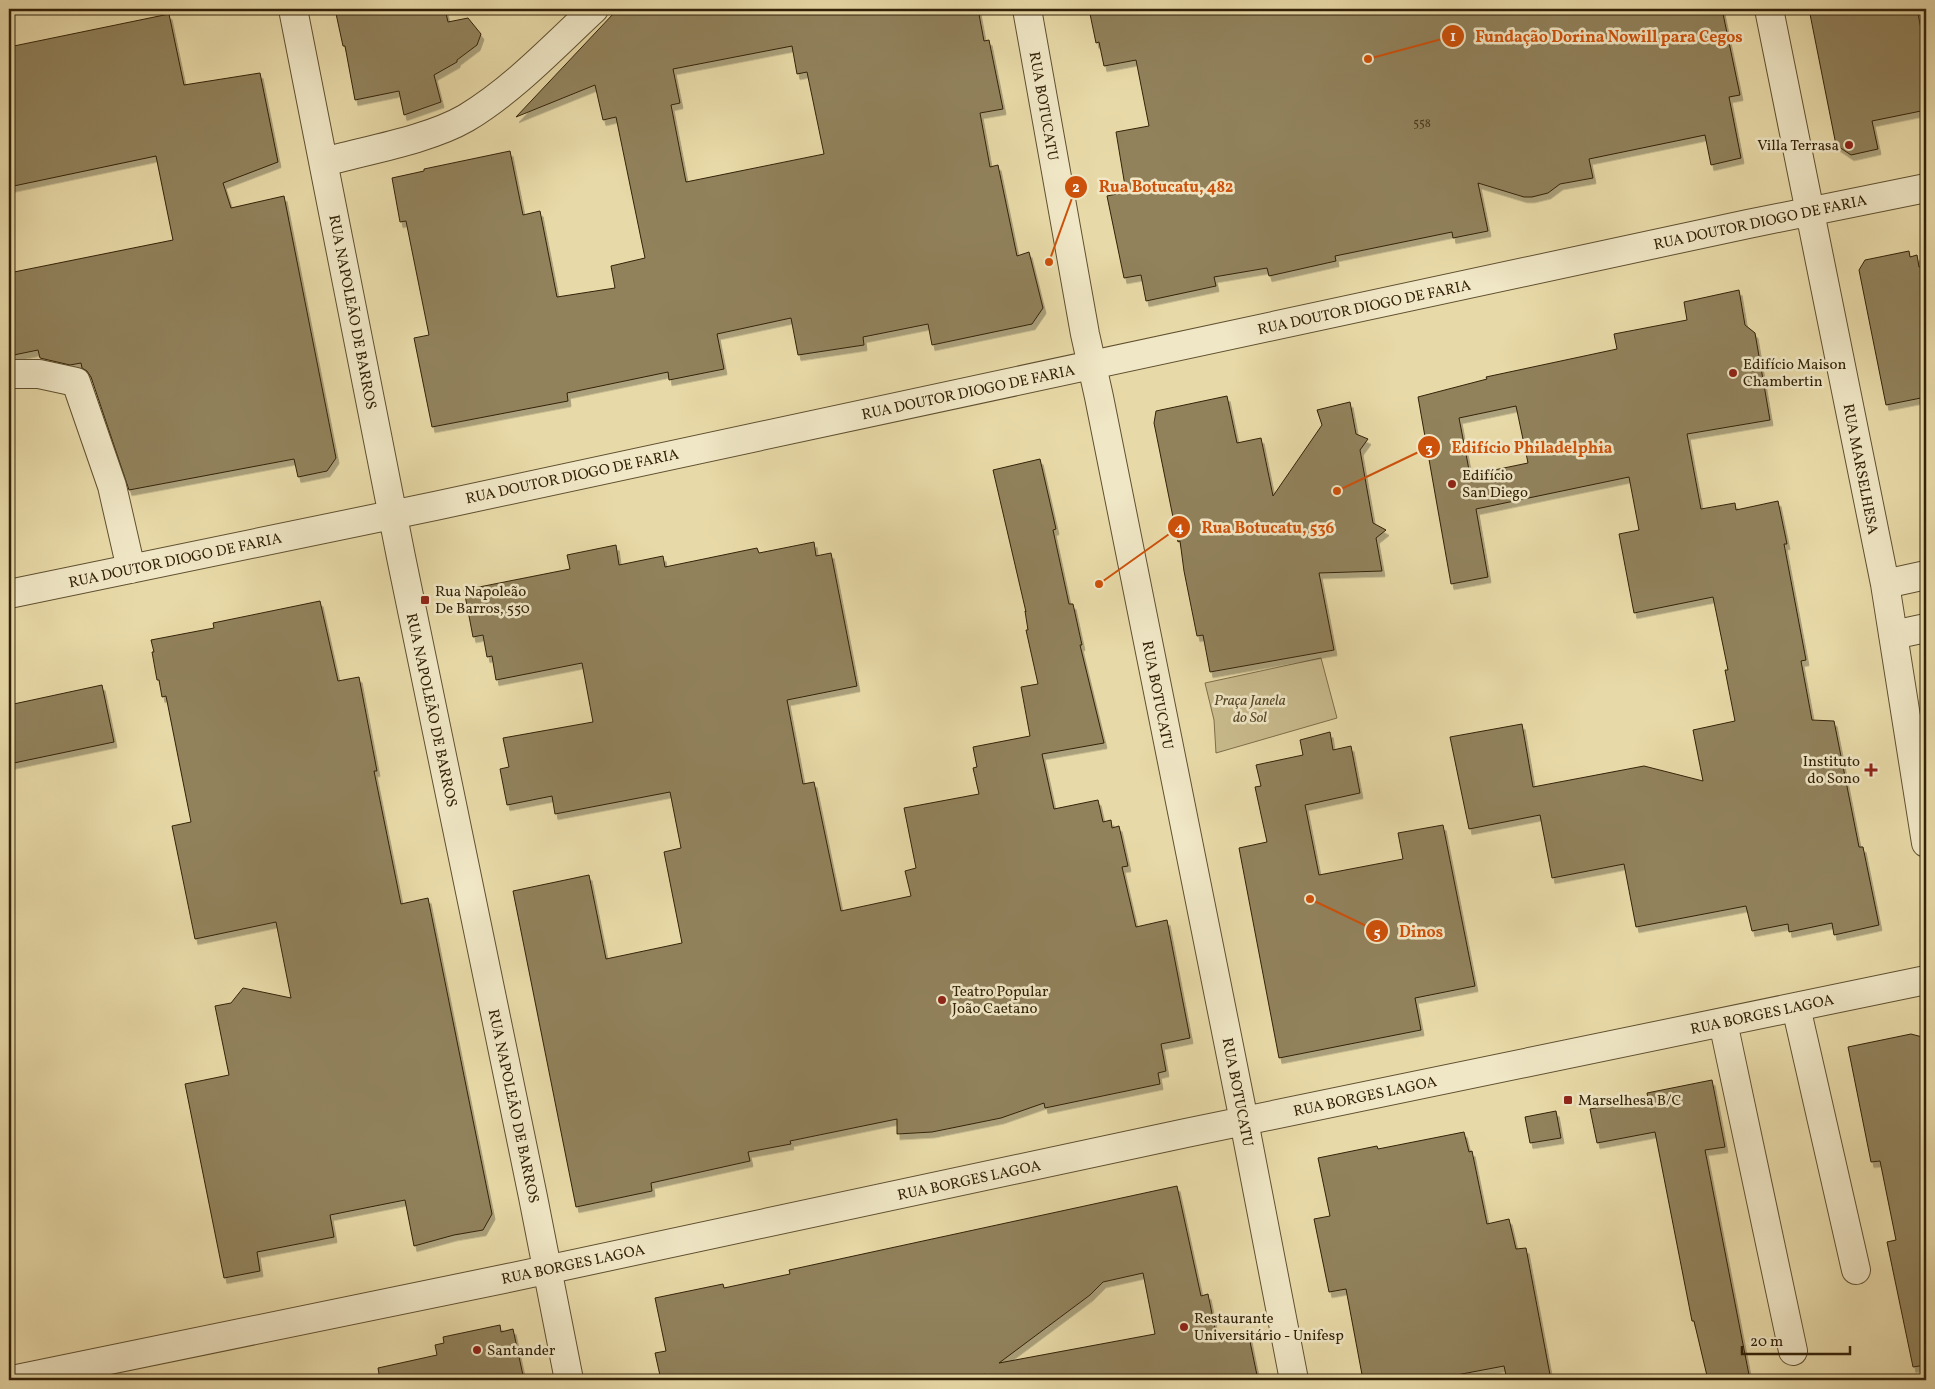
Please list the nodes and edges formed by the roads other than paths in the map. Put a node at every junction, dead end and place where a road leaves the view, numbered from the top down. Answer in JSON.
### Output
{"nodes":[{"id":1,"x":293,"y":9,"type":"edge"},
{"id":2,"x":594,"y":9,"type":"edge"},
{"id":3,"x":1028,"y":9,"type":"edge"},
{"id":4,"x":1769,"y":9,"type":"edge"},
{"id":5,"x":324,"y":162,"type":"junction"},
{"id":6,"x":1926,"y":188,"type":"edge"},
{"id":7,"x":1810,"y":212,"type":"junction"},
{"id":8,"x":1091,"y":365,"type":"junction"},
{"id":9,"x":9,"y":374,"type":"edge"},
{"id":10,"x":392,"y":514,"type":"junction"},
{"id":11,"x":131,"y":569,"type":"junction"},
{"id":12,"x":1926,"y":576,"type":"edge"},
{"id":13,"x":1885,"y":584,"type":"junction"},
{"id":14,"x":9,"y":594,"type":"edge"},
{"id":15,"x":1926,"y":628,"type":"edge"},
{"id":16,"x":1893,"y":635,"type":"junction"},
{"id":17,"x":1926,"y":843,"type":"edge"},
{"id":18,"x":1926,"y":980,"type":"edge"},
{"id":19,"x":1796,"y":1007,"type":"junction"},
{"id":20,"x":1723,"y":1022,"type":"junction"},
{"id":21,"x":1244,"y":1121,"type":"junction"},
{"id":22,"x":548,"y":1270,"type":"junction"},
{"id":23,"x":1856,"y":1270,"type":"dead end"},
{"id":24,"x":1793,"y":1352,"type":"dead end"},
{"id":25,"x":12,"y":1380,"type":"edge"},
{"id":26,"x":569,"y":1380,"type":"edge"},
{"id":27,"x":1294,"y":1380,"type":"edge"}],
"edges":[{"from":1,"to":5,"type":"street","name":"RUA NAPOLEÃO DE BARROS"},
{"from":2,"to":5,"type":"street"},
{"from":3,"to":8,"type":"street","name":"RUA BOTUCATU"},
{"from":4,"to":7,"type":"street","name":"RUA MARSELHESA"},
{"from":5,"to":10,"type":"street","name":"RUA NAPOLEÃO DE BARROS"},
{"from":6,"to":7,"type":"street","name":"RUA DOUTOR DIOGO DE FARIA"},
{"from":7,"to":8,"type":"street","name":"RUA DOUTOR DIOGO DE FARIA"},
{"from":7,"to":13,"type":"street","name":"RUA MARSELHESA"},
{"from":8,"to":10,"type":"street","name":"RUA DOUTOR DIOGO DE FARIA"},
{"from":8,"to":21,"type":"street","name":"RUA BOTUCATU"},
{"from":9,"to":11,"type":"street"},
{"from":10,"to":11,"type":"street","name":"RUA DOUTOR DIOGO DE FARIA"},
{"from":10,"to":22,"type":"street","name":"RUA NAPOLEÃO DE BARROS"},
{"from":11,"to":14,"type":"street","name":"RUA DOUTOR DIOGO DE FARIA"},
{"from":12,"to":13,"type":"street"},
{"from":13,"to":16,"type":"street","name":"RUA MARSELHESA"},
{"from":15,"to":16,"type":"street"},
{"from":16,"to":17,"type":"street","name":"RUA MARSELHESA"},
{"from":18,"to":19,"type":"street","name":"RUA BORGES LAGOA"},
{"from":19,"to":20,"type":"street","name":"RUA BORGES LAGOA"},
{"from":19,"to":23,"type":"street"},
{"from":20,"to":21,"type":"street","name":"RUA BORGES LAGOA"},
{"from":20,"to":24,"type":"street"},
{"from":21,"to":22,"type":"street","name":"RUA BORGES LAGOA"},
{"from":21,"to":27,"type":"street","name":"RUA BOTUCATU"},
{"from":22,"to":25,"type":"street","name":"RUA BORGES LAGOA"},
{"from":22,"to":26,"type":"street","name":"RUA NAPOLEÃO DE BARROS"}]}
